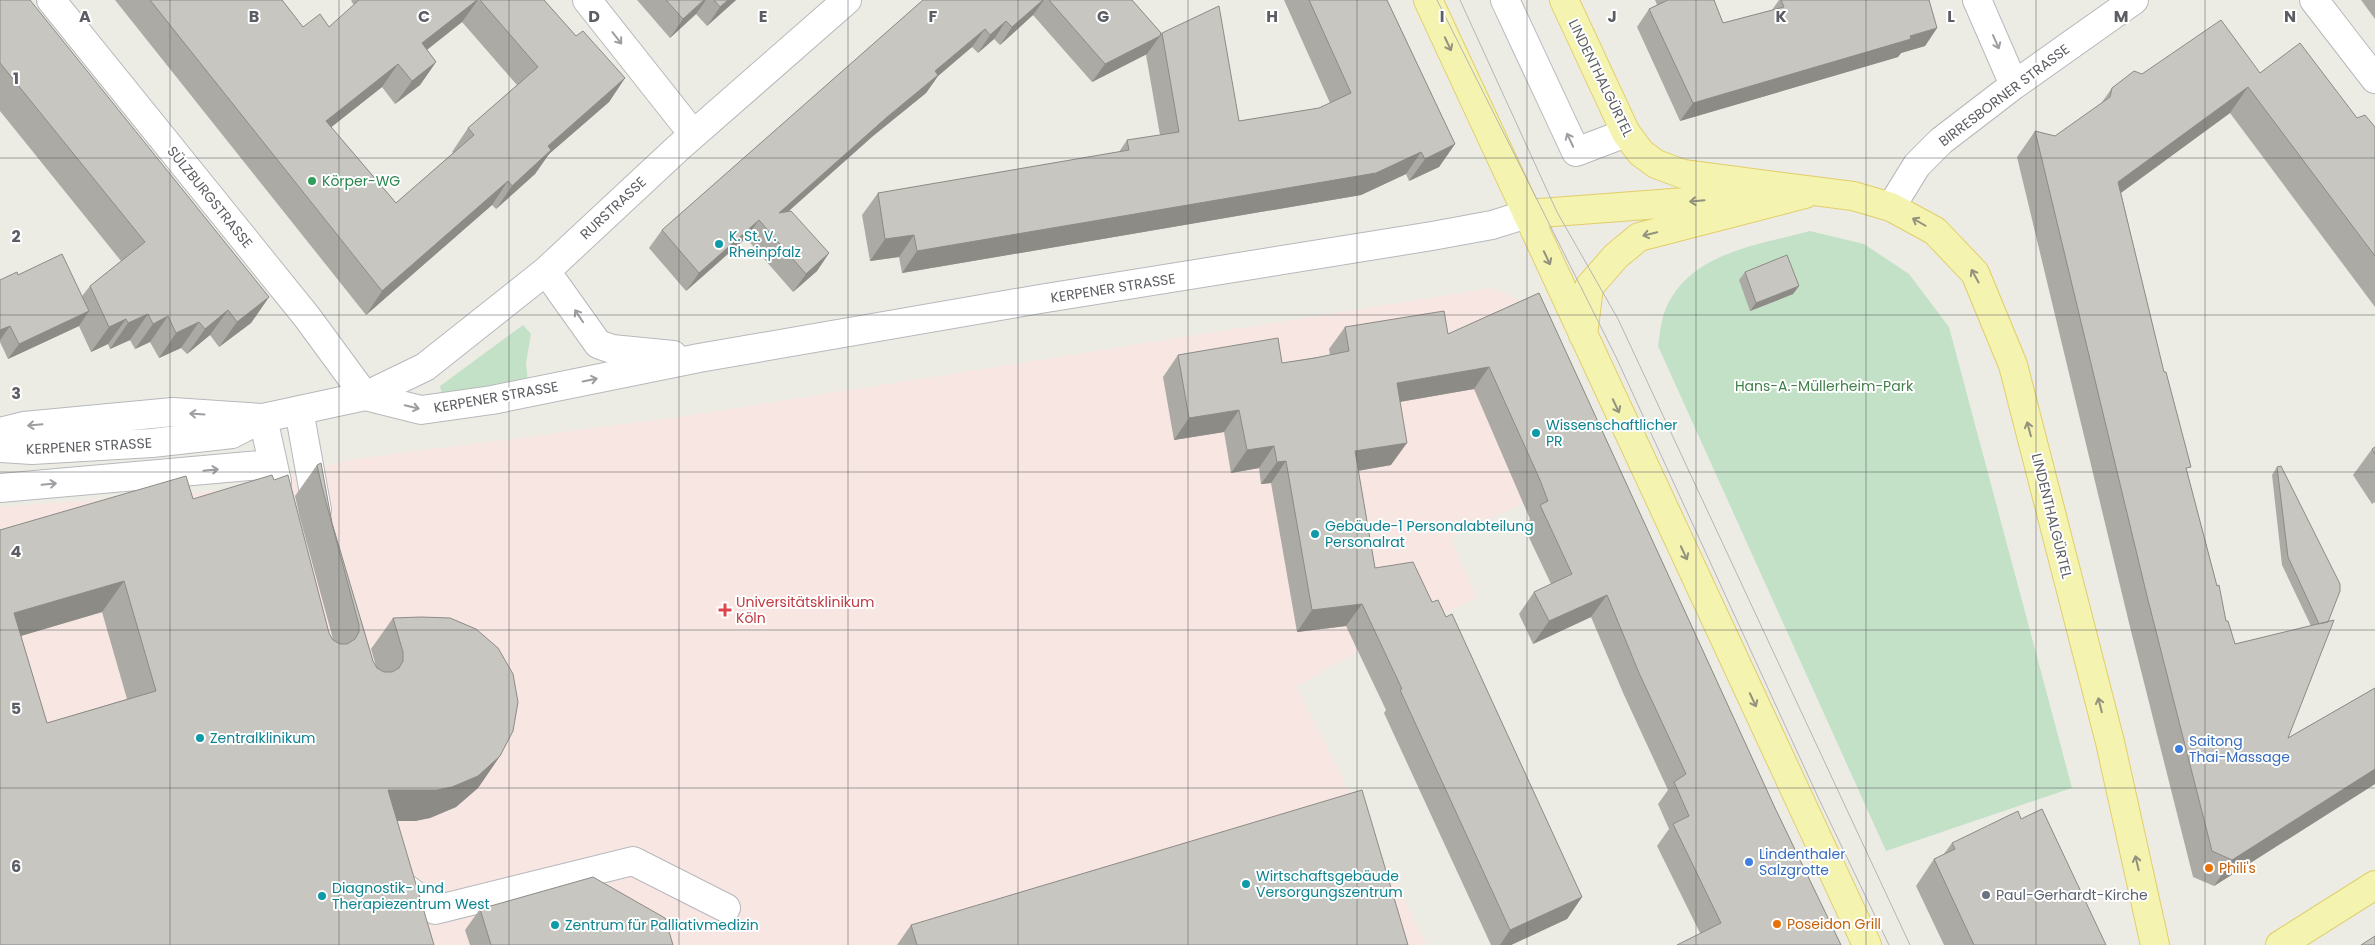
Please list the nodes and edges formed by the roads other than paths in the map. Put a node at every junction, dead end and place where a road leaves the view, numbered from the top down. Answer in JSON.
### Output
{"nodes":[{"id":1,"x":51,"y":0,"type":"edge"},
{"id":2,"x":587,"y":0,"type":"edge"},
{"id":3,"x":847,"y":0,"type":"edge"},
{"id":4,"x":1428,"y":0,"type":"edge"},
{"id":5,"x":1505,"y":0,"type":"edge"},
{"id":6,"x":1564,"y":0,"type":"edge"},
{"id":7,"x":1977,"y":0,"type":"edge"},
{"id":8,"x":2134,"y":0,"type":"edge"},
{"id":9,"x":2314,"y":0,"type":"edge"},
{"id":10,"x":2375,"y":80,"type":"edge"},
{"id":11,"x":2014,"y":84,"type":"junction"},
{"id":12,"x":1626,"y":133,"type":"junction"},
{"id":13,"x":693,"y":134,"type":"junction"},
{"id":14,"x":1816,"y":192,"type":"junction"},
{"id":15,"x":1891,"y":207,"type":"junction"},
{"id":16,"x":1527,"y":214,"type":"junction"},
{"id":17,"x":546,"y":271,"type":"junction"},
{"id":18,"x":1583,"y":335,"type":"junction"},
{"id":19,"x":699,"y":358,"type":"junction"},
{"id":20,"x":365,"y":396,"type":"junction"},
{"id":21,"x":299,"y":410,"type":"junction"},
{"id":22,"x":263,"y":418,"type":"junction"},
{"id":23,"x":0,"y":432,"type":"edge"},
{"id":24,"x":0,"y":448,"type":"edge"},
{"id":25,"x":272,"y":464,"type":"junction"},
{"id":26,"x":0,"y":488,"type":"edge"},
{"id":27,"x":282,"y":506,"type":"edge"},
{"id":28,"x":322,"y":532,"type":"edge"},
{"id":29,"x":400,"y":884,"type":"edge"},
{"id":30,"x":2375,"y":886,"type":"edge"},
{"id":31,"x":726,"y":908,"type":"dead end"},
{"id":32,"x":1867,"y":945,"type":"edge"},
{"id":33,"x":2155,"y":945,"type":"edge"},
{"id":34,"x":2280,"y":945,"type":"edge"}],
"edges":[{"from":1,"to":20,"type":"street","name":"SÜLZBURGSTRASSE"},
{"from":2,"to":13,"type":"street","one_way":true},
{"from":3,"to":13,"type":"street","name":"RURSTRASSE"},
{"from":4,"to":16,"type":"main road","one_way":true},
{"from":12,"to":5,"type":"street","one_way":true},
{"from":6,"to":12,"type":"main road","name":"LINDENTHALGÜRTEL"},
{"from":7,"to":11,"type":"street","one_way":true},
{"from":8,"to":11,"type":"street","name":"BIRRESBORNER STRASSE"},
{"from":9,"to":10,"type":"street"},
{"from":11,"to":15,"type":"street","name":"BIRRESBORNER STRASSE"},
{"from":12,"to":14,"type":"main road","name":"LINDENTHALGÜRTEL"},
{"from":13,"to":17,"type":"street","name":"RURSTRASSE"},
{"from":14,"to":15,"type":"main road","name":"LINDENTHALGÜRTEL"},
{"from":14,"to":16,"type":"main road","name":"LINDENTHALGÜRTEL","one_way":true},
{"from":14,"to":18,"type":"main road","name":"LINDENTHALGÜRTEL","one_way":true},
{"from":33,"to":15,"type":"main road","name":"LINDENTHALGÜRTEL","one_way":true},
{"from":16,"to":18,"type":"main road","one_way":true},
{"from":16,"to":19,"type":"street","name":"KERPENER STRASSE"},
{"from":19,"to":17,"type":"street","name":"KERPENER STRASSE","one_way":true},
{"from":17,"to":20,"type":"street","name":"RURSTRASSE"},
{"from":18,"to":32,"type":"main road","one_way":true},
{"from":20,"to":19,"type":"street","name":"KERPENER STRASSE","one_way":true},
{"from":20,"to":21,"type":"street","name":"KERPENER STRASSE"},
{"from":21,"to":22,"type":"street","name":"KERPENER STRASSE"},
{"from":21,"to":28,"type":"street"},
{"from":22,"to":23,"type":"street","name":"KERPENER STRASSE","one_way":true},
{"from":22,"to":24,"type":"street","name":"KERPENER STRASSE"},
{"from":22,"to":25,"type":"street"},
{"from":26,"to":25,"type":"street","one_way":true},
{"from":25,"to":27,"type":"street"},
{"from":29,"to":31,"type":"street"},
{"from":30,"to":34,"type":"main road"}]}
